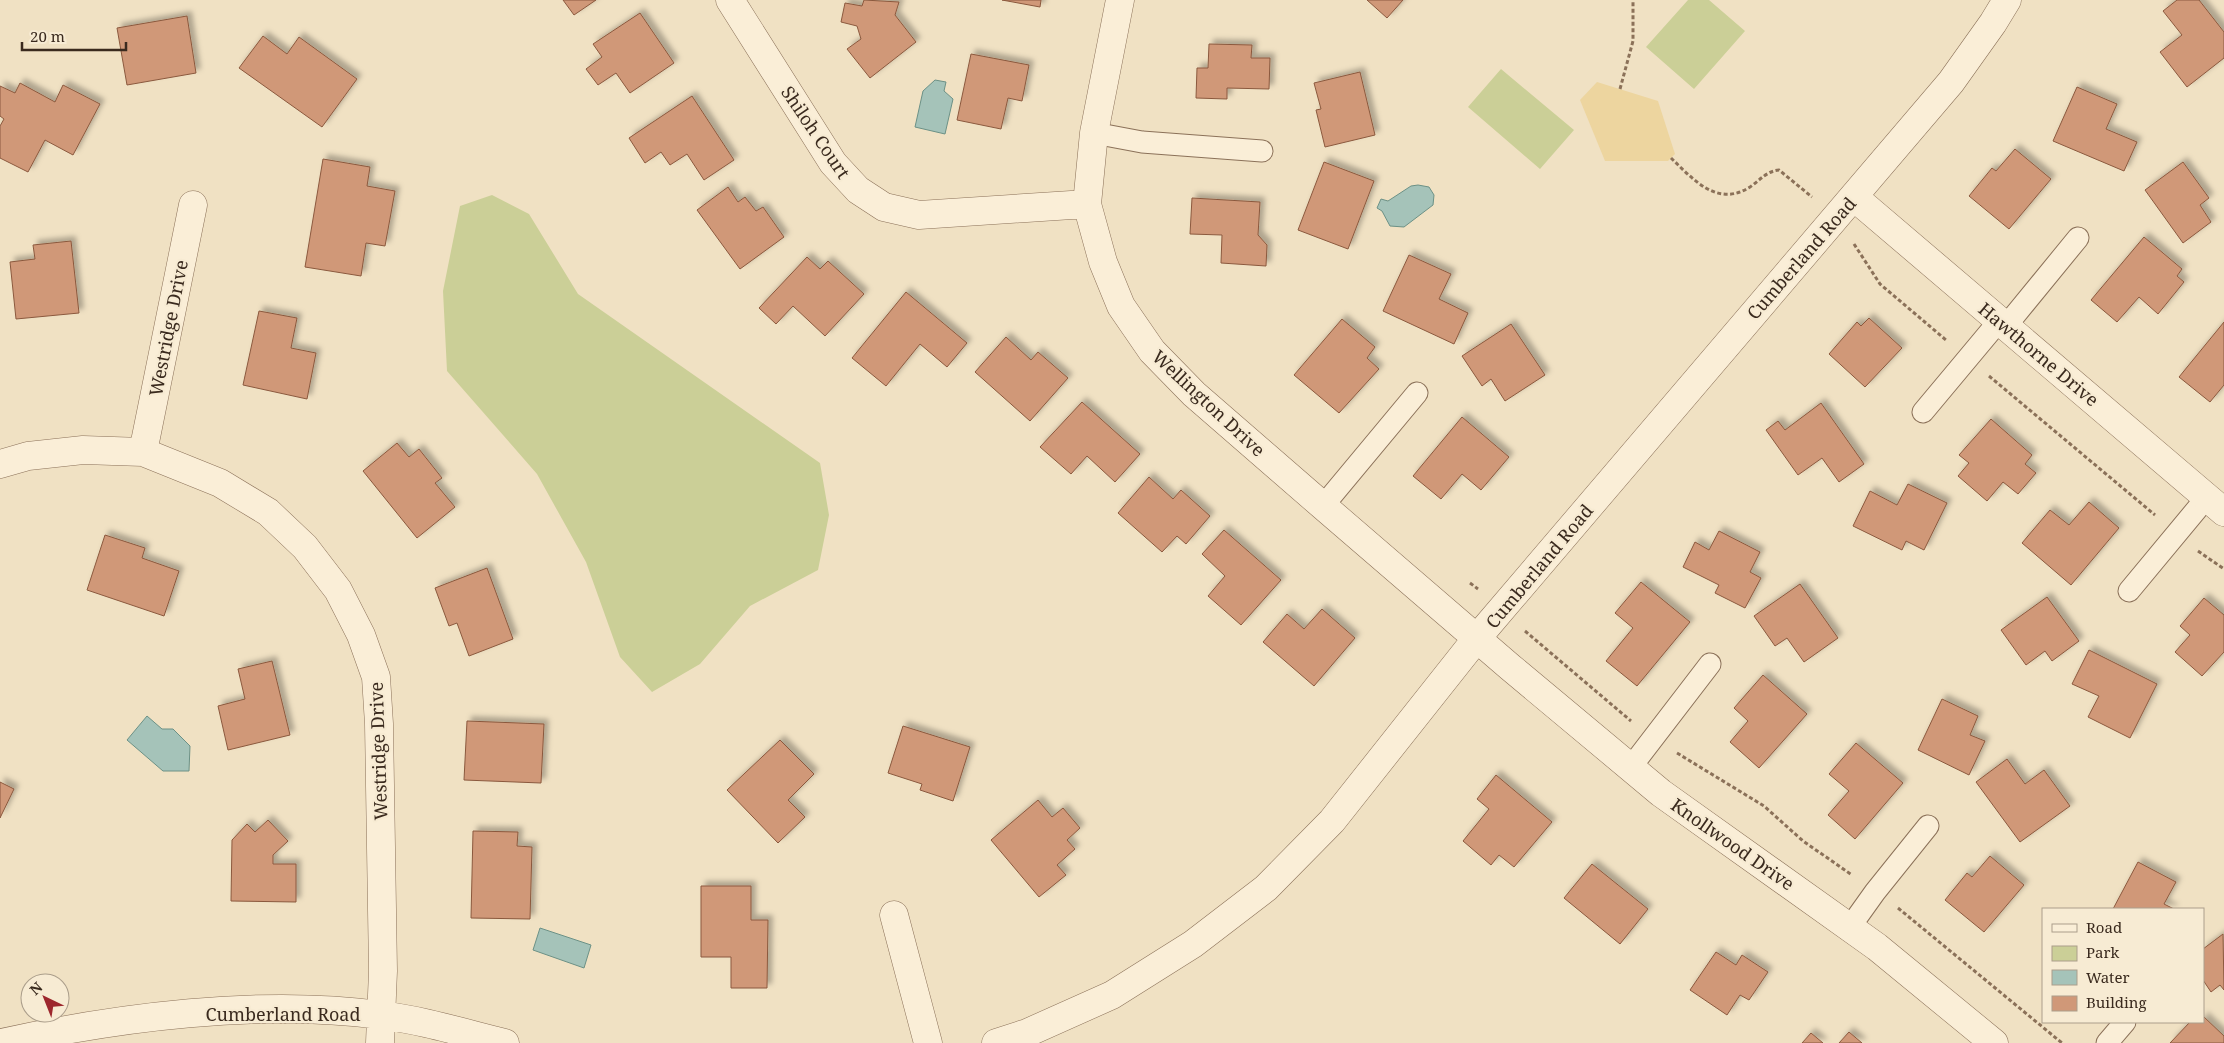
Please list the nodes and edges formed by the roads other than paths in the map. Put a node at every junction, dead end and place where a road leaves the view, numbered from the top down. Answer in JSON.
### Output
{"nodes":[{"id":1,"x":730,"y":0,"type":"edge"},
{"id":2,"x":1120,"y":0,"type":"edge"},
{"id":3,"x":2007,"y":0,"type":"edge"},
{"id":4,"x":1094,"y":133,"type":"junction"},
{"id":5,"x":1262,"y":151,"type":"dead end"},
{"id":6,"x":1854,"y":197,"type":"junction"},
{"id":7,"x":1087,"y":204,"type":"junction"},
{"id":8,"x":193,"y":205,"type":"dead end"},
{"id":9,"x":2078,"y":238,"type":"dead end"},
{"id":10,"x":2002,"y":323,"type":"junction"},
{"id":11,"x":1417,"y":393,"type":"dead end"},
{"id":12,"x":1922,"y":412,"type":"dead end"},
{"id":13,"x":143,"y":452,"type":"junction"},
{"id":14,"x":0,"y":464,"type":"edge"},
{"id":15,"x":2218,"y":504,"type":"edge"},
{"id":16,"x":1323,"y":506,"type":"junction"},
{"id":17,"x":2129,"y":591,"type":"dead end"},
{"id":18,"x":1477,"y":638,"type":"junction"},
{"id":19,"x":1710,"y":664,"type":"dead end"},
{"id":20,"x":1630,"y":767,"type":"junction"},
{"id":21,"x":1928,"y":826,"type":"dead end"},
{"id":22,"x":894,"y":914,"type":"dead end"},
{"id":23,"x":1850,"y":927,"type":"junction"},
{"id":24,"x":380,"y":1015,"type":"junction"},
{"id":25,"x":2124,"y":1023,"type":"edge"},
{"id":26,"x":1,"y":1043,"type":"edge"},
{"id":27,"x":380,"y":1043,"type":"edge"},
{"id":28,"x":505,"y":1043,"type":"edge"},
{"id":29,"x":928,"y":1043,"type":"edge"},
{"id":30,"x":996,"y":1043,"type":"edge"},
{"id":31,"x":1994,"y":1043,"type":"edge"},
{"id":32,"x":2107,"y":1043,"type":"edge"}],
"edges":[{"from":1,"to":7,"type":"street","name":"Shiloh Court"},
{"from":2,"to":4,"type":"street","name":"Wellington Drive"},
{"from":3,"to":6,"type":"street","name":"Cumberland Road"},
{"from":4,"to":5,"type":"lane"},
{"from":4,"to":7,"type":"street","name":"Wellington Drive"},
{"from":6,"to":10,"type":"street","name":"Hawthorne Drive"},
{"from":6,"to":18,"type":"street","name":"Cumberland Road"},
{"from":7,"to":16,"type":"street","name":"Wellington Drive"},
{"from":8,"to":13,"type":"street","name":"Westridge Drive"},
{"from":9,"to":10,"type":"lane"},
{"from":10,"to":12,"type":"lane"},
{"from":10,"to":15,"type":"street","name":"Hawthorne Drive"},
{"from":11,"to":16,"type":"lane"},
{"from":13,"to":14,"type":"street","name":"Westridge Drive"},
{"from":13,"to":24,"type":"street","name":"Westridge Drive"},
{"from":15,"to":17,"type":"lane"},
{"from":16,"to":18,"type":"street","name":"Wellington Drive"},
{"from":18,"to":20,"type":"street","name":"Knollwood Drive"},
{"from":18,"to":30,"type":"street","name":"Cumberland Road"},
{"from":19,"to":20,"type":"lane"},
{"from":20,"to":23,"type":"street","name":"Knollwood Drive"},
{"from":21,"to":23,"type":"lane"},
{"from":22,"to":29,"type":"street"},
{"from":23,"to":31,"type":"street","name":"Knollwood Drive"},
{"from":24,"to":26,"type":"street","name":"Cumberland Road"},
{"from":24,"to":27,"type":"street","name":"Westridge Drive"},
{"from":24,"to":28,"type":"street","name":"Cumberland Road"},
{"from":25,"to":32,"type":"lane"}]}
